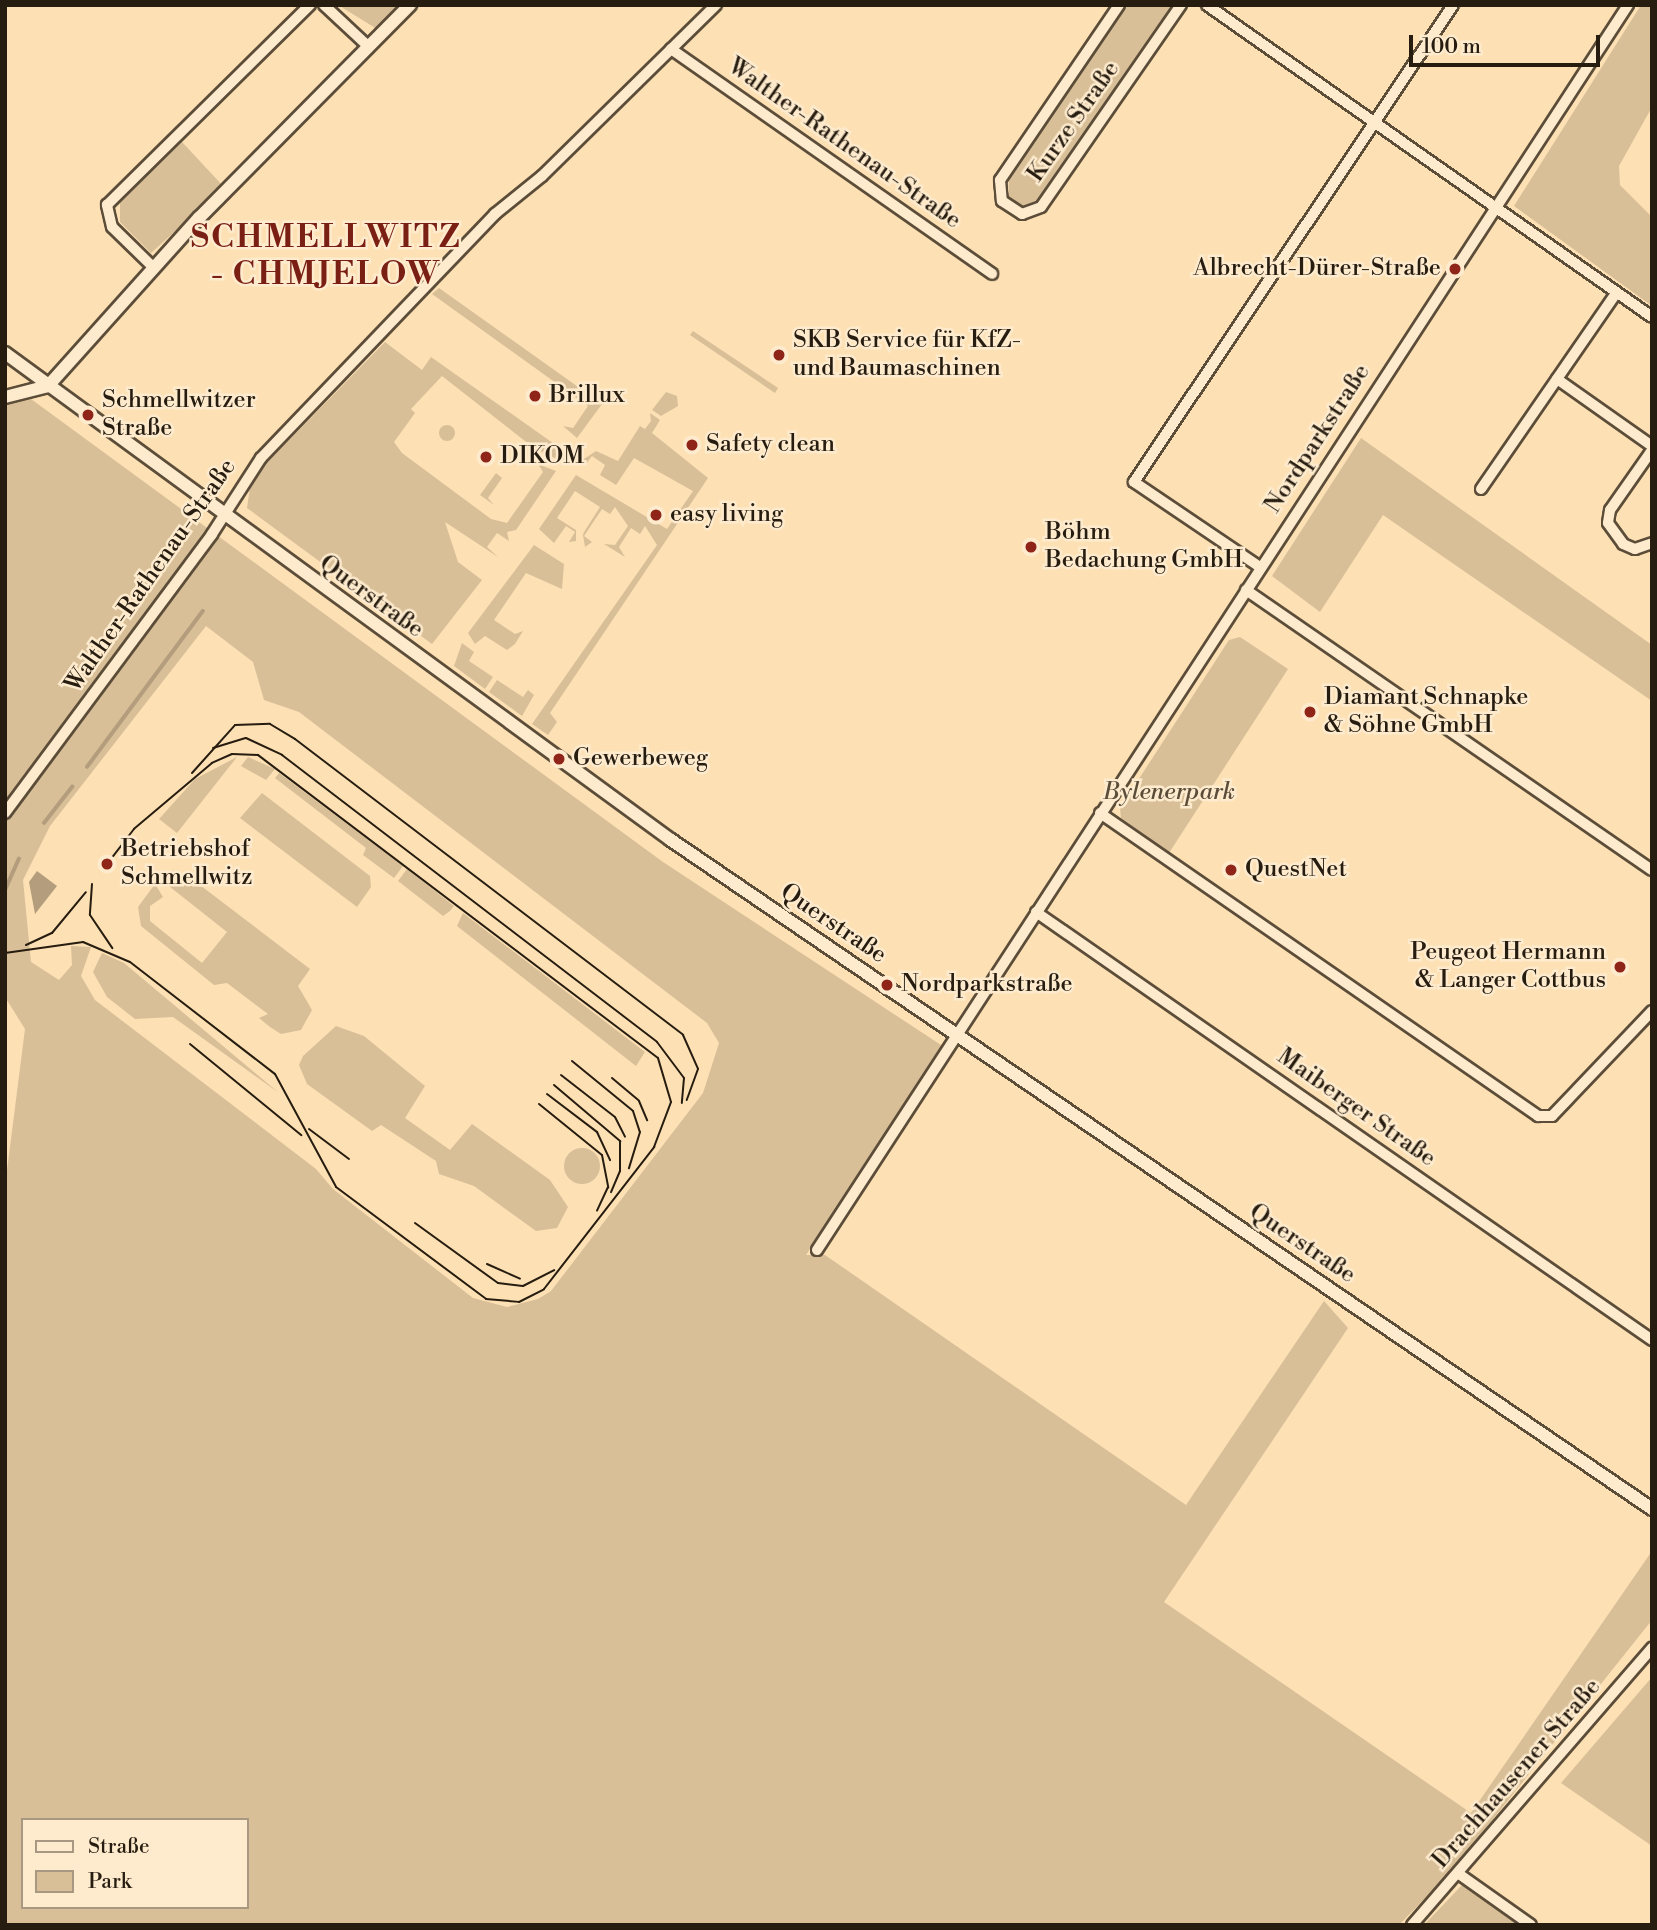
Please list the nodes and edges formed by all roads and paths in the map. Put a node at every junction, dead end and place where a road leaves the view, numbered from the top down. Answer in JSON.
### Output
{"nodes":[{"id":1,"x":310,"y":5,"type":"edge"},
{"id":2,"x":324,"y":5,"type":"edge"},
{"id":3,"x":410,"y":5,"type":"edge"},
{"id":4,"x":716,"y":5,"type":"edge"},
{"id":5,"x":1119,"y":5,"type":"edge"},
{"id":6,"x":1181,"y":5,"type":"edge"},
{"id":7,"x":1206,"y":5,"type":"edge"},
{"id":8,"x":1453,"y":5,"type":"edge"},
{"id":9,"x":1628,"y":5,"type":"edge"},
{"id":10,"x":368,"y":46,"type":"junction"},
{"id":11,"x":671,"y":49,"type":"junction"},
{"id":12,"x":1374,"y":122,"type":"junction"},
{"id":13,"x":1496,"y":207,"type":"junction"},
{"id":14,"x":153,"y":267,"type":"junction"},
{"id":15,"x":992,"y":274,"type":"dead end"},
{"id":16,"x":1616,"y":293,"type":"junction"},
{"id":17,"x":1652,"y":317,"type":"edge"},
{"id":18,"x":5,"y":353,"type":"edge"},
{"id":19,"x":1557,"y":379,"type":"junction"},
{"id":20,"x":48,"y":386,"type":"junction"},
{"id":21,"x":5,"y":397,"type":"edge"},
{"id":22,"x":1652,"y":448,"type":"edge"},
{"id":23,"x":1481,"y":489,"type":"dead end"},
{"id":24,"x":223,"y":515,"type":"junction"},
{"id":25,"x":1652,"y":543,"type":"edge"},
{"id":26,"x":1259,"y":567,"type":"junction"},
{"id":27,"x":1246,"y":590,"type":"junction"},
{"id":28,"x":5,"y":813,"type":"edge"},
{"id":29,"x":1100,"y":813,"type":"junction"},
{"id":30,"x":1652,"y":870,"type":"edge"},
{"id":31,"x":1036,"y":912,"type":"junction"},
{"id":32,"x":1652,"y":1011,"type":"edge"},
{"id":33,"x":958,"y":1032,"type":"junction"},
{"id":34,"x":817,"y":1250,"type":"dead end"},
{"id":35,"x":1652,"y":1340,"type":"edge"},
{"id":36,"x":1652,"y":1510,"type":"edge"},
{"id":37,"x":1652,"y":1648,"type":"edge"},
{"id":38,"x":1459,"y":1874,"type":"junction"},
{"id":39,"x":1412,"y":1925,"type":"edge"},
{"id":40,"x":1531,"y":1925,"type":"edge"}],
"edges":[{"from":1,"to":14,"type":"street"},
{"from":2,"to":10,"type":"street"},
{"from":3,"to":10,"type":"street"},
{"from":4,"to":11,"type":"street","name":"Walther-Rathenau-Straße"},
{"from":5,"to":6,"type":"street","name":"Kurze Straße"},
{"from":7,"to":12,"type":"street"},
{"from":8,"to":12,"type":"street"},
{"from":9,"to":13,"type":"street","name":"Nordparkstraße"},
{"from":10,"to":14,"type":"street"},
{"from":11,"to":15,"type":"street","name":"Walther-Rathenau-Straße"},
{"from":11,"to":24,"type":"street","name":"Walther-Rathenau-Straße"},
{"from":12,"to":13,"type":"street"},
{"from":12,"to":26,"type":"street"},
{"from":13,"to":16,"type":"street"},
{"from":13,"to":26,"type":"street","name":"Nordparkstraße"},
{"from":14,"to":20,"type":"street"},
{"from":16,"to":17,"type":"street"},
{"from":16,"to":19,"type":"street"},
{"from":18,"to":20,"type":"street","name":"Querstraße"},
{"from":19,"to":22,"type":"street"},
{"from":19,"to":23,"type":"street"},
{"from":20,"to":21,"type":"street"},
{"from":20,"to":24,"type":"street","name":"Querstraße"},
{"from":22,"to":25,"type":"street"},
{"from":24,"to":28,"type":"street","name":"Walther-Rathenau-Straße"},
{"from":24,"to":33,"type":"street","name":"Querstraße"},
{"from":26,"to":27,"type":"street","name":"Nordparkstraße"},
{"from":27,"to":29,"type":"street","name":"Nordparkstraße"},
{"from":27,"to":30,"type":"street"},
{"from":29,"to":31,"type":"street","name":"Nordparkstraße"},
{"from":29,"to":32,"type":"street"},
{"from":31,"to":33,"type":"street","name":"Nordparkstraße"},
{"from":31,"to":35,"type":"street","name":"Maiberger Straße"},
{"from":33,"to":34,"type":"street","name":"Nordparkstraße"},
{"from":33,"to":36,"type":"street","name":"Querstraße"},
{"from":37,"to":38,"type":"street","name":"Drachhausener Straße"},
{"from":38,"to":39,"type":"street","name":"Drachhausener Straße"},
{"from":38,"to":40,"type":"street"}]}
